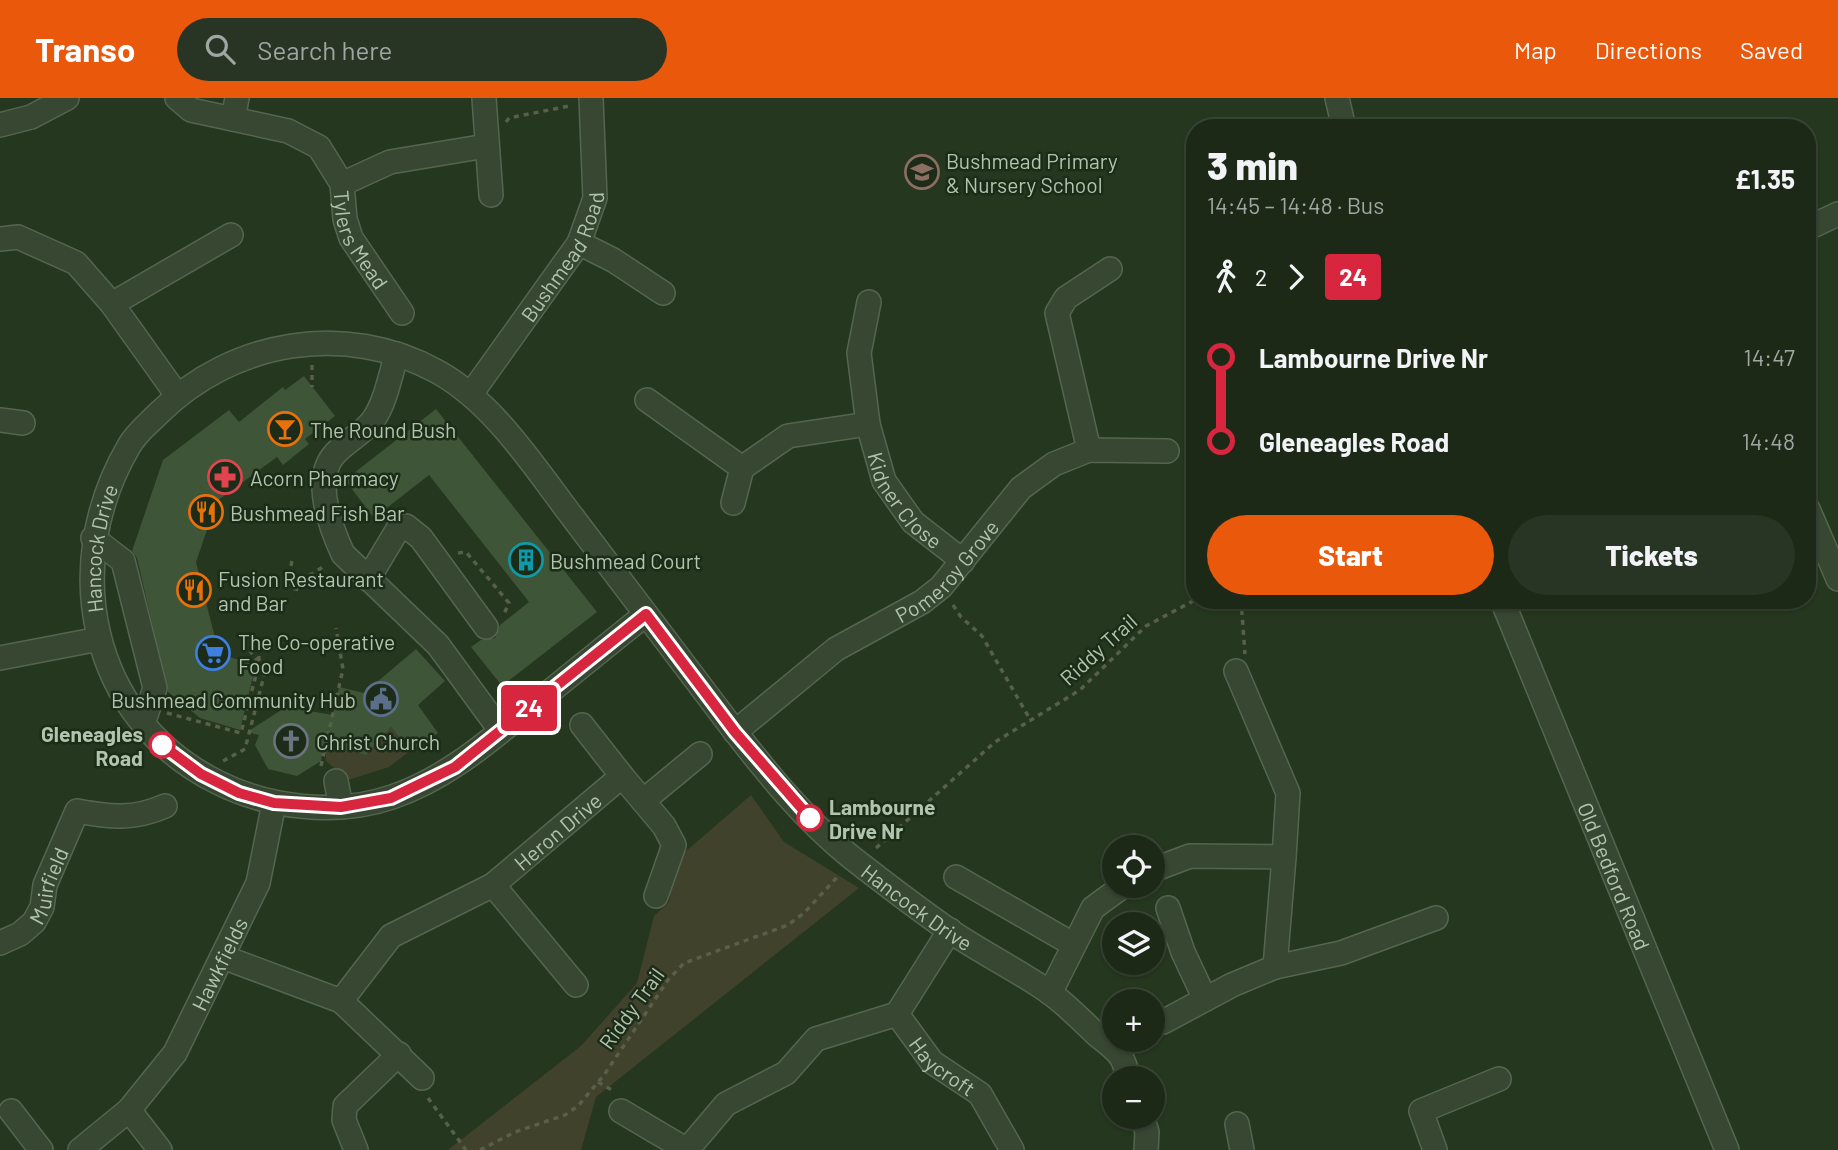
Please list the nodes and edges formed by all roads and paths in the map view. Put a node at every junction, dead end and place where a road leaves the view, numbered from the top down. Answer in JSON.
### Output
{"nodes":[{"id":1,"x":66,"y":98,"type":"edge"},
{"id":2,"x":177,"y":98,"type":"edge"},
{"id":3,"x":484,"y":98,"type":"edge"},
{"id":4,"x":1338,"y":98,"type":"edge"},
{"id":5,"x":592,"y":100,"type":"edge"},
{"id":6,"x":235,"y":108,"type":"edge"},
{"id":7,"x":1342,"y":119,"type":"edge"},
{"id":8,"x":0,"y":125,"type":"edge"},
{"id":9,"x":486,"y":146,"type":"junction"},
{"id":10,"x":342,"y":184,"type":"junction"},
{"id":11,"x":491,"y":195,"type":"dead end"},
{"id":12,"x":1838,"y":214,"type":"edge"},
{"id":13,"x":1816,"y":224,"type":"edge"},
{"id":14,"x":231,"y":235,"type":"dead end"},
{"id":15,"x":0,"y":239,"type":"edge"},
{"id":16,"x":579,"y":243,"type":"junction"},
{"id":17,"x":1111,"y":269,"type":"dead end"},
{"id":18,"x":663,"y":293,"type":"dead end"},
{"id":19,"x":869,"y":302,"type":"dead end"},
{"id":20,"x":111,"y":304,"type":"junction"},
{"id":21,"x":402,"y":313,"type":"dead end"},
{"id":22,"x":397,"y":354,"type":"junction"},
{"id":23,"x":471,"y":394,"type":"junction"},
{"id":24,"x":177,"y":396,"type":"junction"},
{"id":25,"x":647,"y":400,"type":"dead end"},
{"id":26,"x":868,"y":424,"type":"junction"},
{"id":27,"x":1089,"y":450,"type":"junction"},
{"id":28,"x":1167,"y":452,"type":"dead end"},
{"id":29,"x":742,"y":467,"type":"junction"},
{"id":30,"x":733,"y":503,"type":"dead end"},
{"id":31,"x":1816,"y":527,"type":"edge"},
{"id":32,"x":93,"y":538,"type":"junction"},
{"id":33,"x":343,"y":554,"type":"junction"},
{"id":34,"x":292,"y":561,"type":"dead end"},
{"id":35,"x":963,"y":561,"type":"junction"},
{"id":36,"x":1837,"y":574,"type":"edge"},
{"id":37,"x":368,"y":579,"type":"junction"},
{"id":38,"x":290,"y":581,"type":"junction"},
{"id":39,"x":941,"y":587,"type":"junction"},
{"id":40,"x":300,"y":590,"type":"dead end"},
{"id":41,"x":1186,"y":605,"type":"edge"},
{"id":42,"x":1242,"y":609,"type":"edge"},
{"id":43,"x":1506,"y":609,"type":"edge"},
{"id":44,"x":646,"y":614,"type":"junction"},
{"id":45,"x":485,"y":627,"type":"dead end"},
{"id":46,"x":335,"y":628,"type":"dead end"},
{"id":47,"x":99,"y":639,"type":"junction"},
{"id":48,"x":259,"y":646,"type":"dead end"},
{"id":49,"x":250,"y":651,"type":"dead end"},
{"id":50,"x":0,"y":658,"type":"edge"},
{"id":51,"x":259,"y":663,"type":"junction"},
{"id":52,"x":284,"y":667,"type":"dead end"},
{"id":53,"x":1236,"y":671,"type":"joint"},
{"id":54,"x":264,"y":672,"type":"junction"},
{"id":55,"x":146,"y":716,"type":"junction"},
{"id":56,"x":1031,"y":721,"type":"junction"},
{"id":57,"x":582,"y":724,"type":"dead end"},
{"id":58,"x":501,"y":731,"type":"junction"},
{"id":59,"x":735,"y":732,"type":"junction"},
{"id":60,"x":701,"y":754,"type":"dead end"},
{"id":61,"x":201,"y":774,"type":"junction"},
{"id":62,"x":622,"y":776,"type":"junction"},
{"id":63,"x":336,"y":781,"type":"joint"},
{"id":64,"x":643,"y":801,"type":"junction"},
{"id":65,"x":274,"y":803,"type":"junction"},
{"id":66,"x":165,"y":806,"type":"dead end"},
{"id":67,"x":341,"y":807,"type":"junction"},
{"id":68,"x":870,"y":843,"type":"dead end"},
{"id":69,"x":1284,"y":857,"type":"junction"},
{"id":70,"x":1165,"y":865,"type":"edge"},
{"id":71,"x":834,"y":867,"type":"dead end"},
{"id":72,"x":956,"y":877,"type":"dead end"},
{"id":73,"x":493,"y":885,"type":"junction"},
{"id":74,"x":656,"y":897,"type":"dead end"},
{"id":75,"x":1107,"y":898,"type":"edge"},
{"id":76,"x":1168,"y":908,"type":"dead end"},
{"id":77,"x":1436,"y":918,"type":"dead end"},
{"id":78,"x":950,"y":930,"type":"junction"},
{"id":79,"x":0,"y":943,"type":"edge"},
{"id":80,"x":1074,"y":945,"type":"junction"},
{"id":81,"x":223,"y":957,"type":"junction"},
{"id":82,"x":1275,"y":967,"type":"junction"},
{"id":83,"x":576,"y":985,"type":"dead end"},
{"id":84,"x":1050,"y":993,"type":"junction"},
{"id":85,"x":1205,"y":999,"type":"junction"},
{"id":86,"x":341,"y":1001,"type":"junction"},
{"id":87,"x":897,"y":1014,"type":"junction"},
{"id":88,"x":1165,"y":1022,"type":"edge"},
{"id":89,"x":399,"y":1054,"type":"junction"},
{"id":90,"x":1124,"y":1066,"type":"edge"},
{"id":91,"x":422,"y":1078,"type":"joint"},
{"id":92,"x":1499,"y":1079,"type":"dead end"},
{"id":93,"x":129,"y":1110,"type":"junction"},
{"id":94,"x":10,"y":1111,"type":"dead end"},
{"id":95,"x":621,"y":1111,"type":"dead end"},
{"id":96,"x":1237,"y":1124,"type":"dead end"},
{"id":97,"x":1146,"y":1129,"type":"edge"},
{"id":98,"x":686,"y":1149,"type":"edge"},
{"id":99,"x":41,"y":1150,"type":"edge"},
{"id":100,"x":80,"y":1150,"type":"edge"},
{"id":101,"x":160,"y":1150,"type":"edge"},
{"id":102,"x":356,"y":1150,"type":"edge"},
{"id":103,"x":466,"y":1150,"type":"edge"},
{"id":104,"x":480,"y":1150,"type":"edge"},
{"id":105,"x":1012,"y":1150,"type":"edge"},
{"id":106,"x":1146,"y":1150,"type":"edge"},
{"id":107,"x":1242,"y":1150,"type":"edge"},
{"id":108,"x":1434,"y":1150,"type":"edge"},
{"id":109,"x":1727,"y":1150,"type":"edge"}],
"edges":[{"from":1,"to":8,"type":"street"},
{"from":2,"to":6,"type":"street","name":"Tylers Mead"},
{"from":3,"to":9,"type":"street"},
{"from":4,"to":7,"type":"street"},
{"from":5,"to":9,"type":"path"},
{"from":5,"to":16,"type":"street","name":"Bushmead Road"},
{"from":6,"to":10,"type":"street","name":"Tylers Mead"},
{"from":9,"to":10,"type":"street"},
{"from":9,"to":11,"type":"street"},
{"from":10,"to":21,"type":"street","name":"Tylers Mead"},
{"from":12,"to":13,"type":"street"},
{"from":14,"to":20,"type":"street"},
{"from":15,"to":20,"type":"street"},
{"from":16,"to":18,"type":"street"},
{"from":16,"to":23,"type":"street","name":"Bushmead Road"},
{"from":17,"to":27,"type":"street"},
{"from":19,"to":26,"type":"street","name":"Kidner Close"},
{"from":20,"to":24,"type":"street"},
{"from":22,"to":23,"type":"street","name":"Hancock Drive"},
{"from":22,"to":24,"type":"street","name":"Hancock Drive"},
{"from":22,"to":33,"type":"street"},
{"from":23,"to":44,"type":"street","name":"Hancock Drive"},
{"from":24,"to":32,"type":"street","name":"Hancock Drive"},
{"from":25,"to":29,"type":"street"},
{"from":26,"to":29,"type":"street","name":"Kidner Close"},
{"from":26,"to":35,"type":"street","name":"Kidner Close"},
{"from":27,"to":28,"type":"street","name":"Pomeroy Grove"},
{"from":27,"to":35,"type":"street","name":"Pomeroy Grove"},
{"from":29,"to":30,"type":"street"},
{"from":31,"to":36,"type":"street"},
{"from":32,"to":47,"type":"street","name":"Hancock Drive"},
{"from":32,"to":55,"type":"street"},
{"from":33,"to":37,"type":"street"},
{"from":33,"to":38,"type":"path"},
{"from":34,"to":38,"type":"path"},
{"from":35,"to":39,"type":"street","name":"Pomeroy Grove"},
{"from":37,"to":45,"type":"street"},
{"from":37,"to":58,"type":"street"},
{"from":38,"to":40,"type":"path"},
{"from":39,"to":56,"type":"path"},
{"from":39,"to":59,"type":"street","name":"Pomeroy Grove"},
{"from":41,"to":56,"type":"path","name":"Riddy Trail"},
{"from":42,"to":53,"type":"path"},
{"from":43,"to":109,"type":"street","name":"Old Bedford Road"},
{"from":44,"to":58,"type":"street","name":"Hancock Drive"},
{"from":44,"to":59,"type":"street","name":"Hancock Drive"},
{"from":46,"to":63,"type":"path"},
{"from":47,"to":50,"type":"street"},
{"from":47,"to":55,"type":"street","name":"Hancock Drive"},
{"from":48,"to":51,"type":"path"},
{"from":49,"to":51,"type":"path"},
{"from":51,"to":54,"type":"path"},
{"from":51,"to":55,"type":"path"},
{"from":52,"to":54,"type":"path"},
{"from":53,"to":69,"type":"street"},
{"from":54,"to":61,"type":"path"},
{"from":55,"to":61,"type":"street","name":"Hancock Drive"},
{"from":56,"to":68,"type":"path","name":"Riddy Trail"},
{"from":57,"to":62,"type":"street","name":"Heron Drive"},
{"from":58,"to":67,"type":"street","name":"Hancock Drive"},
{"from":59,"to":78,"type":"street","name":"Hancock Drive"},
{"from":60,"to":64,"type":"street"},
{"from":61,"to":65,"type":"street","name":"Hancock Drive"},
{"from":62,"to":64,"type":"street","name":"Heron Drive"},
{"from":62,"to":73,"type":"street","name":"Heron Drive"},
{"from":63,"to":67,"type":"street"},
{"from":64,"to":74,"type":"street","name":"Heron Drive"},
{"from":65,"to":67,"type":"street","name":"Hancock Drive"},
{"from":65,"to":81,"type":"street","name":"Hawkfields"},
{"from":66,"to":79,"type":"street","name":"Muirfield"},
{"from":69,"to":70,"type":"street"},
{"from":69,"to":82,"type":"street"},
{"from":71,"to":104,"type":"path","name":"Riddy Trail"},
{"from":72,"to":80,"type":"street"},
{"from":73,"to":83,"type":"street","name":"Heron Drive"},
{"from":73,"to":86,"type":"street","name":"Heron Drive"},
{"from":75,"to":80,"type":"street"},
{"from":76,"to":85,"type":"street"},
{"from":77,"to":82,"type":"street"},
{"from":78,"to":84,"type":"street","name":"Hancock Drive"},
{"from":78,"to":87,"type":"street"},
{"from":80,"to":84,"type":"street"},
{"from":81,"to":86,"type":"street"},
{"from":81,"to":93,"type":"street","name":"Hawkfields"},
{"from":82,"to":85,"type":"street"},
{"from":84,"to":90,"type":"street","name":"Hancock Drive"},
{"from":85,"to":88,"type":"street"},
{"from":86,"to":89,"type":"street"},
{"from":87,"to":98,"type":"street"},
{"from":87,"to":105,"type":"street","name":"Haycroft"},
{"from":89,"to":91,"type":"street"},
{"from":89,"to":102,"type":"street"},
{"from":91,"to":103,"type":"path"},
{"from":92,"to":108,"type":"street"},
{"from":93,"to":100,"type":"street","name":"Hawkfields"},
{"from":93,"to":101,"type":"street"},
{"from":94,"to":99,"type":"street"},
{"from":95,"to":98,"type":"street"},
{"from":96,"to":107,"type":"street"},
{"from":97,"to":106,"type":"street"}]}
